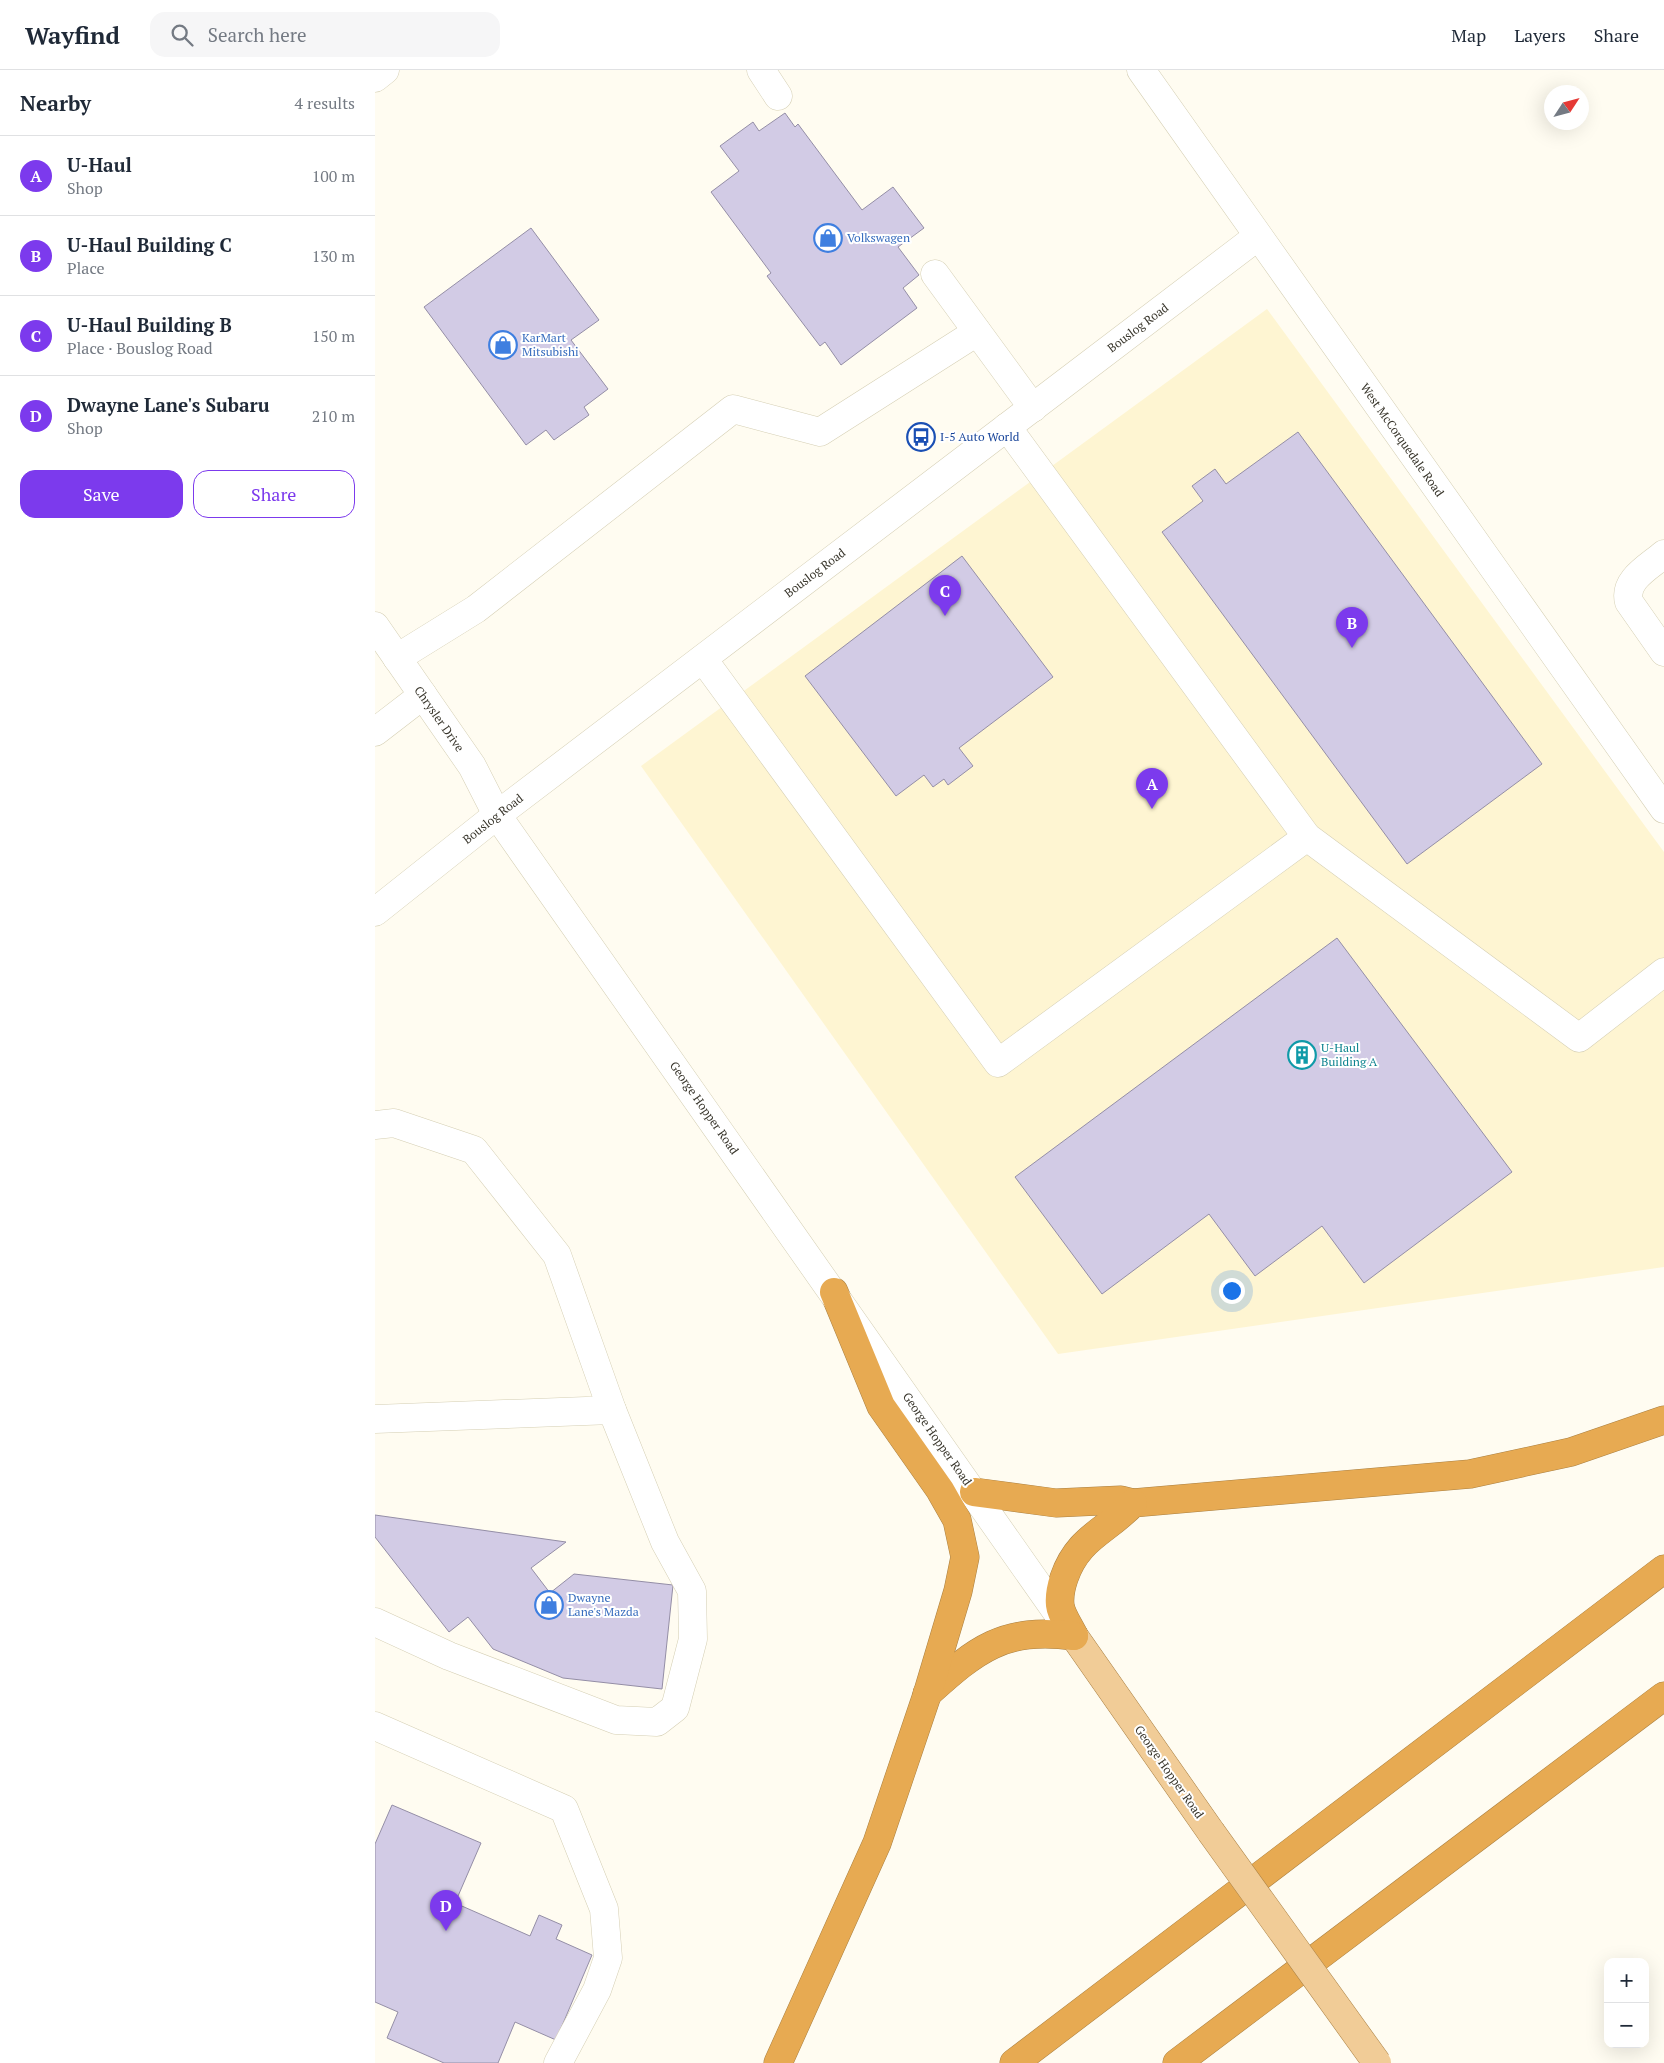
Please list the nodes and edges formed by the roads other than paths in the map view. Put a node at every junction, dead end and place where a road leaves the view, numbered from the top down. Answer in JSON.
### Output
{"nodes":[{"id":1,"x":385,"y":70,"type":"edge"},
{"id":2,"x":761,"y":70,"type":"edge"},
{"id":3,"x":1141,"y":70,"type":"edge"},
{"id":4,"x":375,"y":78,"type":"edge"},
{"id":5,"x":778,"y":96,"type":"dead end"},
{"id":6,"x":1257,"y":237,"type":"junction"},
{"id":7,"x":935,"y":274,"type":"dead end"},
{"id":8,"x":977,"y":332,"type":"junction"},
{"id":9,"x":1033,"y":408,"type":"junction"},
{"id":10,"x":1007,"y":427,"type":"junction"},
{"id":11,"x":1664,"y":554,"type":"edge"},
{"id":12,"x":375,"y":626,"type":"edge"},
{"id":13,"x":1664,"y":652,"type":"edge"},
{"id":14,"x":397,"y":658,"type":"junction"},
{"id":15,"x":703,"y":659,"type":"junction"},
{"id":16,"x":423,"y":695,"type":"junction"},
{"id":17,"x":375,"y":732,"type":"edge"},
{"id":18,"x":1664,"y":809,"type":"edge"},
{"id":19,"x":497,"y":815,"type":"junction"},
{"id":20,"x":1307,"y":837,"type":"junction"},
{"id":21,"x":375,"y":912,"type":"edge"},
{"id":22,"x":1664,"y":972,"type":"edge"},
{"id":23,"x":375,"y":1124,"type":"edge"},
{"id":24,"x":834,"y":1292,"type":"junction"},
{"id":25,"x":612,"y":1410,"type":"junction"},
{"id":26,"x":375,"y":1419,"type":"edge"},
{"id":27,"x":1664,"y":1420,"type":"edge"},
{"id":28,"x":974,"y":1492,"type":"junction"},
{"id":29,"x":1133,"y":1503,"type":"junction"},
{"id":30,"x":1664,"y":1569,"type":"edge"},
{"id":31,"x":375,"y":1622,"type":"edge"},
{"id":32,"x":1074,"y":1636,"type":"junction"},
{"id":33,"x":927,"y":1695,"type":"junction"},
{"id":34,"x":1664,"y":1696,"type":"edge"},
{"id":35,"x":375,"y":1726,"type":"edge"},
{"id":36,"x":558,"y":2063,"type":"edge"},
{"id":37,"x":778,"y":2063,"type":"edge"},
{"id":38,"x":1014,"y":2063,"type":"edge"},
{"id":39,"x":1177,"y":2063,"type":"edge"},
{"id":40,"x":1377,"y":2063,"type":"edge"}],
"edges":[{"from":1,"to":4,"type":"street"},
{"from":2,"to":5,"type":"street"},
{"from":3,"to":6,"type":"street","name":"West McCorquedale Road"},
{"from":6,"to":9,"type":"street","name":"Bouslog Road"},
{"from":6,"to":18,"type":"street","name":"West McCorquedale Road"},
{"from":7,"to":8,"type":"street"},
{"from":8,"to":9,"type":"street"},
{"from":8,"to":14,"type":"street"},
{"from":9,"to":10,"type":"street","name":"Bouslog Road"},
{"from":10,"to":15,"type":"street","name":"Bouslog Road"},
{"from":10,"to":20,"type":"street"},
{"from":11,"to":13,"type":"street"},
{"from":12,"to":14,"type":"street","name":"Chrysler Drive"},
{"from":14,"to":16,"type":"street","name":"Chrysler Drive"},
{"from":15,"to":19,"type":"street","name":"Bouslog Road"},
{"from":15,"to":20,"type":"street"},
{"from":16,"to":17,"type":"street"},
{"from":16,"to":19,"type":"street","name":"Chrysler Drive"},
{"from":19,"to":21,"type":"street","name":"Bouslog Road"},
{"from":19,"to":24,"type":"street","name":"George Hopper Road"},
{"from":20,"to":22,"type":"street"},
{"from":23,"to":25,"type":"street"},
{"from":24,"to":28,"type":"street","name":"George Hopper Road"},
{"from":24,"to":33,"type":"highway"},
{"from":25,"to":26,"type":"street"},
{"from":25,"to":31,"type":"street"},
{"from":27,"to":29,"type":"highway"},
{"from":28,"to":29,"type":"highway"},
{"from":28,"to":32,"type":"street","name":"George Hopper Road"},
{"from":29,"to":32,"type":"highway"},
{"from":30,"to":38,"type":"highway"},
{"from":32,"to":33,"type":"highway"},
{"from":32,"to":40,"type":"main road","name":"George Hopper Road","bridge":true},
{"from":33,"to":37,"type":"highway"},
{"from":34,"to":39,"type":"highway"},
{"from":35,"to":36,"type":"street"}]}
